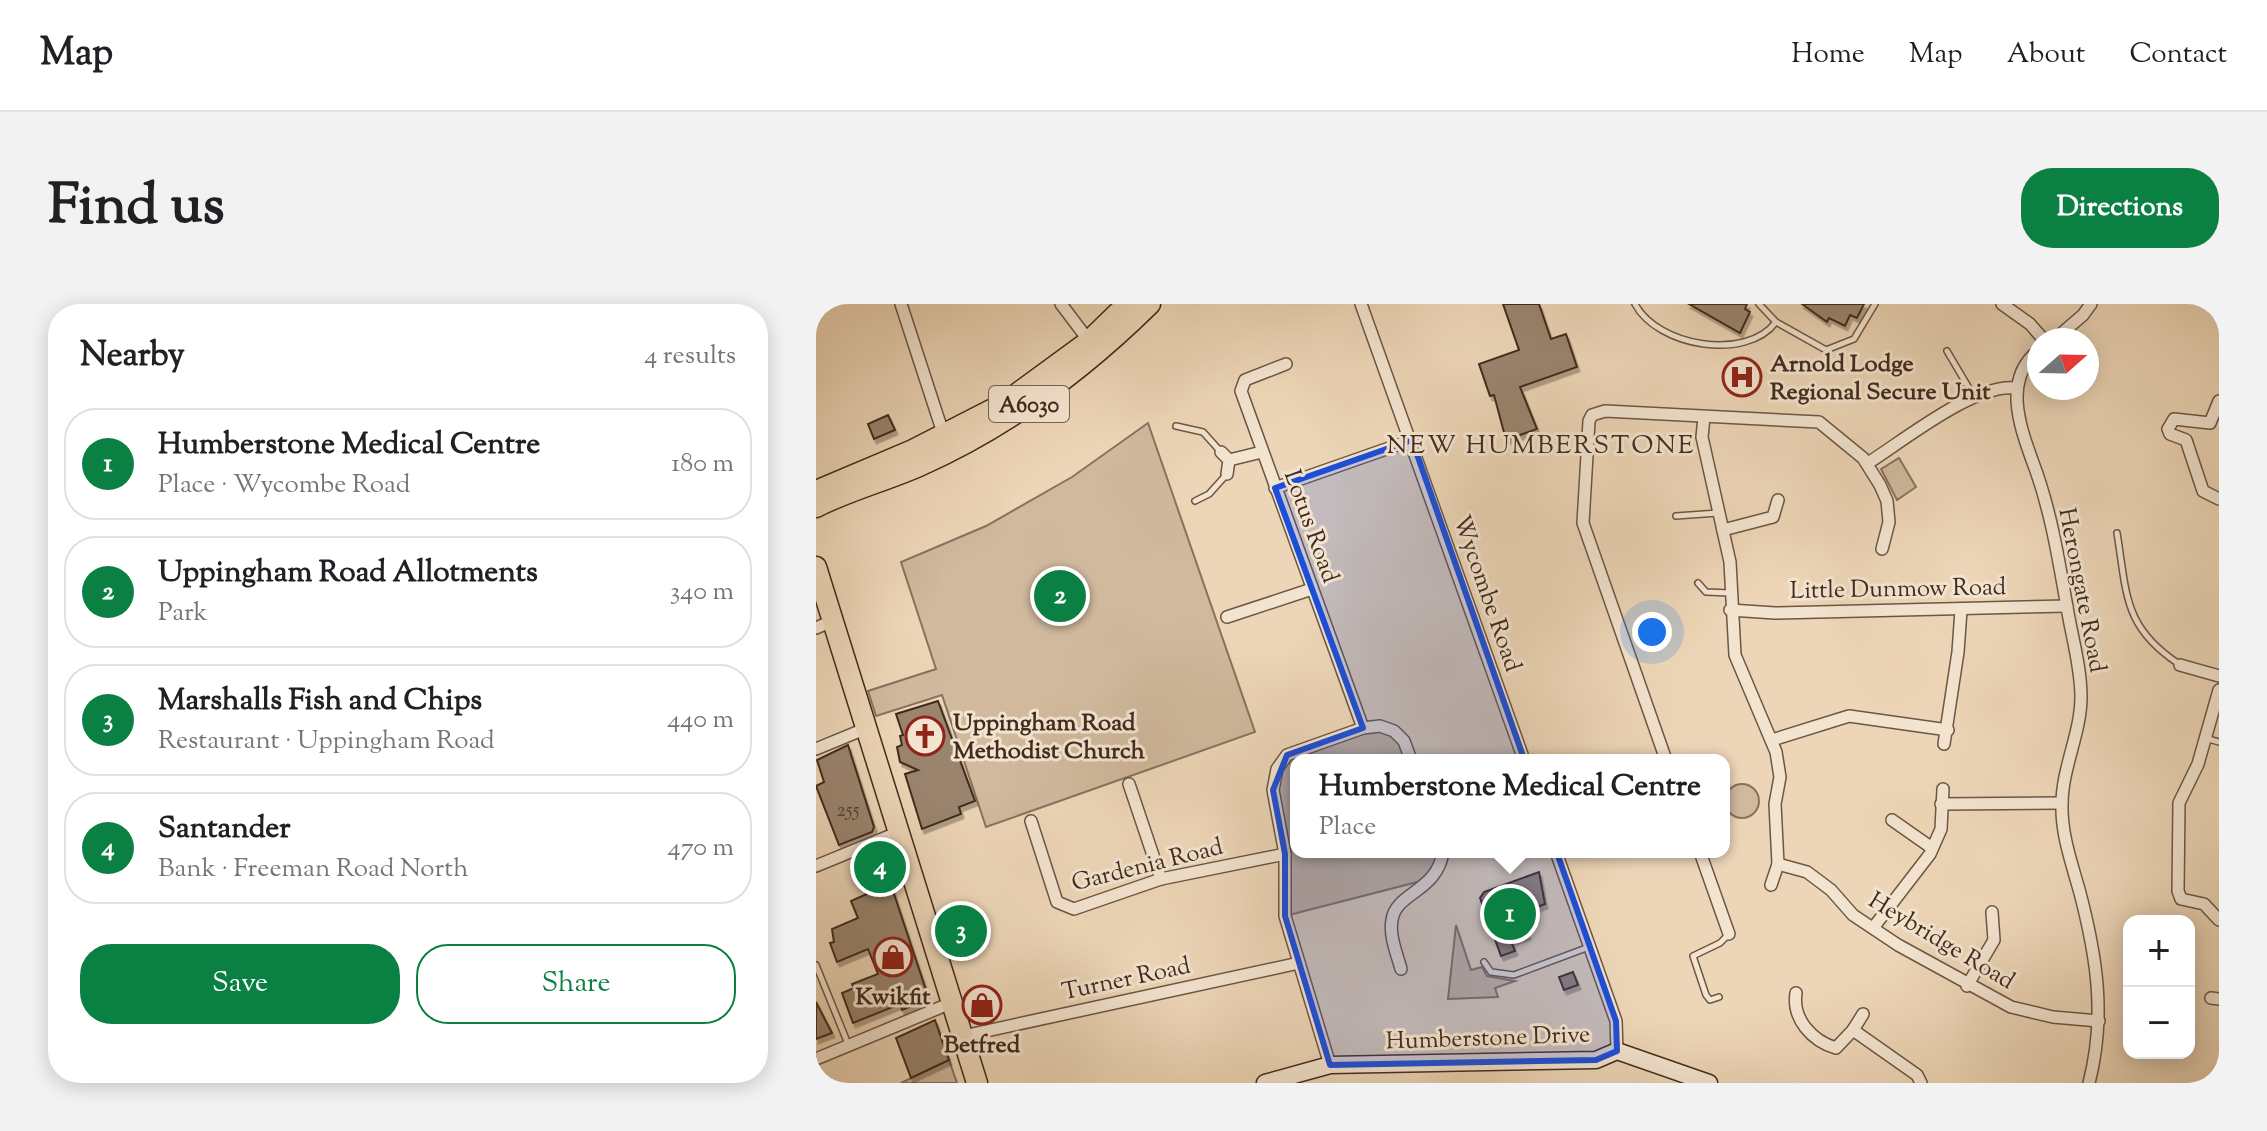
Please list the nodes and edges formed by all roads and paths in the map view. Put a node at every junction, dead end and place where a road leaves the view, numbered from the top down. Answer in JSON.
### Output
{"nodes":[{"id":1,"x":901,"y":304,"type":"edge"},
{"id":2,"x":1061,"y":304,"type":"edge"},
{"id":3,"x":1127,"y":304,"type":"edge"},
{"id":4,"x":1150,"y":304,"type":"edge"},
{"id":5,"x":1361,"y":304,"type":"edge"},
{"id":6,"x":1635,"y":304,"type":"edge"},
{"id":7,"x":1759,"y":304,"type":"edge"},
{"id":8,"x":1875,"y":304,"type":"edge"},
{"id":9,"x":2002,"y":304,"type":"edge"},
{"id":10,"x":2091,"y":304,"type":"edge"},
{"id":11,"x":1776,"y":322,"type":"junction"},
{"id":12,"x":2034,"y":328,"type":"edge"},
{"id":13,"x":2066,"y":328,"type":"edge"},
{"id":14,"x":1089,"y":341,"type":"junction"},
{"id":15,"x":1947,"y":351,"type":"dead end"},
{"id":16,"x":1267,"y":356,"type":"dead end"},
{"id":17,"x":2027,"y":362,"type":"edge"},
{"id":18,"x":1286,"y":364,"type":"dead end"},
{"id":19,"x":1272,"y":369,"type":"junction"},
{"id":20,"x":2015,"y":388,"type":"junction"},
{"id":21,"x":1973,"y":395,"type":"junction"},
{"id":22,"x":2219,"y":401,"type":"edge"},
{"id":23,"x":1704,"y":417,"type":"junction"},
{"id":24,"x":1176,"y":426,"type":"dead end"},
{"id":25,"x":1412,"y":440,"type":"junction"},
{"id":26,"x":946,"y":442,"type":"junction"},
{"id":27,"x":1262,"y":452,"type":"junction"},
{"id":28,"x":1225,"y":456,"type":"junction"},
{"id":29,"x":1868,"y":463,"type":"junction"},
{"id":30,"x":1227,"y":474,"type":"joint"},
{"id":31,"x":1275,"y":488,"type":"junction"},
{"id":32,"x":816,"y":491,"type":"edge"},
{"id":33,"x":2219,"y":499,"type":"edge"},
{"id":34,"x":1778,"y":500,"type":"dead end"},
{"id":35,"x":1195,"y":501,"type":"dead end"},
{"id":36,"x":816,"y":507,"type":"edge"},
{"id":37,"x":1719,"y":512,"type":"junction"},
{"id":38,"x":1676,"y":516,"type":"dead end"},
{"id":39,"x":1723,"y":530,"type":"junction"},
{"id":40,"x":2117,"y":533,"type":"dead end"},
{"id":41,"x":1882,"y":549,"type":"dead end"},
{"id":42,"x":816,"y":567,"type":"edge"},
{"id":43,"x":1698,"y":583,"type":"dead end"},
{"id":44,"x":1312,"y":589,"type":"junction"},
{"id":45,"x":1730,"y":593,"type":"junction"},
{"id":46,"x":2067,"y":606,"type":"junction"},
{"id":47,"x":1730,"y":610,"type":"junction"},
{"id":48,"x":1961,"y":610,"type":"junction"},
{"id":49,"x":1227,"y":617,"type":"dead end"},
{"id":50,"x":824,"y":624,"type":"edge"},
{"id":51,"x":2180,"y":665,"type":"joint"},
{"id":52,"x":2219,"y":676,"type":"edge"},
{"id":53,"x":2219,"y":690,"type":"edge"},
{"id":54,"x":867,"y":728,"type":"junction"},
{"id":55,"x":1363,"y":728,"type":"junction"},
{"id":56,"x":1948,"y":730,"type":"junction"},
{"id":57,"x":2205,"y":738,"type":"junction"},
{"id":58,"x":1772,"y":740,"type":"junction"},
{"id":59,"x":2219,"y":742,"type":"edge"},
{"id":60,"x":1944,"y":744,"type":"dead end"},
{"id":61,"x":816,"y":749,"type":"edge"},
{"id":62,"x":1409,"y":754,"type":"edge"},
{"id":63,"x":1522,"y":754,"type":"edge"},
{"id":64,"x":1664,"y":754,"type":"edge"},
{"id":65,"x":1129,"y":784,"type":"dead end"},
{"id":66,"x":1943,"y":789,"type":"dead end"},
{"id":67,"x":2062,"y":803,"type":"junction"},
{"id":68,"x":1941,"y":804,"type":"junction"},
{"id":69,"x":1892,"y":820,"type":"dead end"},
{"id":70,"x":1031,"y":821,"type":"dead end"},
{"id":71,"x":899,"y":832,"type":"junction"},
{"id":72,"x":1932,"y":848,"type":"junction"},
{"id":73,"x":1285,"y":854,"type":"junction"},
{"id":74,"x":1442,"y":858,"type":"edge"},
{"id":75,"x":1558,"y":858,"type":"edge"},
{"id":76,"x":1703,"y":858,"type":"edge"},
{"id":77,"x":1778,"y":864,"type":"junction"},
{"id":78,"x":816,"y":866,"type":"edge"},
{"id":79,"x":1161,"y":879,"type":"junction"},
{"id":80,"x":1771,"y":885,"type":"dead end"},
{"id":81,"x":1992,"y":912,"type":"dead end"},
{"id":82,"x":2219,"y":920,"type":"edge"},
{"id":83,"x":1873,"y":928,"type":"junction"},
{"id":84,"x":1729,"y":934,"type":"joint"},
{"id":85,"x":1590,"y":947,"type":"junction"},
{"id":86,"x":1484,"y":962,"type":"dead end"},
{"id":87,"x":1299,"y":963,"type":"junction"},
{"id":88,"x":816,"y":965,"type":"edge"},
{"id":89,"x":1401,"y":969,"type":"dead end"},
{"id":90,"x":1967,"y":986,"type":"junction"},
{"id":91,"x":1796,"y":993,"type":"dead end"},
{"id":92,"x":1719,"y":997,"type":"dead end"},
{"id":93,"x":951,"y":1003,"type":"junction"},
{"id":94,"x":1863,"y":1014,"type":"dead end"},
{"id":95,"x":2099,"y":1021,"type":"junction"},
{"id":96,"x":1853,"y":1030,"type":"junction"},
{"id":97,"x":963,"y":1036,"type":"junction"},
{"id":98,"x":849,"y":1045,"type":"junction"},
{"id":99,"x":1617,"y":1051,"type":"junction"},
{"id":100,"x":816,"y":1059,"type":"edge"},
{"id":101,"x":1330,"y":1065,"type":"junction"},
{"id":102,"x":977,"y":1083,"type":"edge"},
{"id":103,"x":1265,"y":1083,"type":"edge"},
{"id":104,"x":1709,"y":1083,"type":"edge"},
{"id":105,"x":1921,"y":1083,"type":"edge"},
{"id":106,"x":2089,"y":1083,"type":"edge"}],
"edges":[{"from":1,"to":26,"type":"street"},
{"from":2,"to":14,"type":"street"},
{"from":3,"to":14,"type":"highway"},
{"from":4,"to":26,"type":"highway","number":"A6030"},
{"from":5,"to":25,"type":"street","name":"Wycombe Road"},
{"from":6,"to":11,"type":"lane"},
{"from":7,"to":11,"type":"lane"},
{"from":8,"to":11,"type":"lane"},
{"from":9,"to":12,"type":"street"},
{"from":10,"to":13,"type":"street"},
{"from":14,"to":26,"type":"highway"},
{"from":15,"to":21,"type":"lane"},
{"from":16,"to":19,"type":"street"},
{"from":17,"to":20,"type":"street"},
{"from":18,"to":19,"type":"street","name":"Lotus Road"},
{"from":19,"to":27,"type":"street","name":"Lotus Road"},
{"from":20,"to":21,"type":"street"},
{"from":20,"to":46,"type":"street","name":"Herongate Road"},
{"from":21,"to":29,"type":"street"},
{"from":22,"to":33,"type":"street"},
{"from":23,"to":29,"type":"street"},
{"from":23,"to":37,"type":"street"},
{"from":23,"to":64,"type":"street"},
{"from":24,"to":28,"type":"lane"},
{"from":25,"to":31,"type":"street"},
{"from":25,"to":63,"type":"street","name":"Wycombe Road"},
{"from":26,"to":32,"type":"highway"},
{"from":26,"to":36,"type":"highway","number":"A6030"},
{"from":27,"to":28,"type":"street"},
{"from":27,"to":31,"type":"street","name":"Lotus Road"},
{"from":28,"to":30,"type":"street"},
{"from":29,"to":41,"type":"street"},
{"from":30,"to":35,"type":"lane"},
{"from":31,"to":44,"type":"street","name":"Lotus Road"},
{"from":34,"to":39,"type":"street"},
{"from":37,"to":38,"type":"lane"},
{"from":37,"to":39,"type":"street"},
{"from":39,"to":45,"type":"street"},
{"from":40,"to":51,"type":"lane"},
{"from":42,"to":50,"type":"highway"},
{"from":43,"to":45,"type":"lane"},
{"from":44,"to":49,"type":"street"},
{"from":44,"to":55,"type":"street","name":"Lotus Road"},
{"from":45,"to":47,"type":"street"},
{"from":46,"to":48,"type":"street","name":"Little Dunmow Road"},
{"from":46,"to":67,"type":"street","name":"Herongate Road"},
{"from":47,"to":48,"type":"street","name":"Little Dunmow Road"},
{"from":47,"to":58,"type":"street"},
{"from":48,"to":56,"type":"street"},
{"from":50,"to":54,"type":"highway"},
{"from":51,"to":52,"type":"street"},
{"from":53,"to":57,"type":"street"},
{"from":54,"to":61,"type":"street"},
{"from":54,"to":71,"type":"highway"},
{"from":55,"to":62,"type":"street"},
{"from":55,"to":73,"type":"street"},
{"from":56,"to":58,"type":"street"},
{"from":56,"to":60,"type":"street"},
{"from":57,"to":59,"type":"lane"},
{"from":57,"to":82,"type":"street"},
{"from":58,"to":77,"type":"street"},
{"from":65,"to":79,"type":"street"},
{"from":66,"to":68,"type":"street"},
{"from":67,"to":68,"type":"street"},
{"from":67,"to":95,"type":"street","name":"Herongate Road"},
{"from":68,"to":72,"type":"street"},
{"from":69,"to":72,"type":"street"},
{"from":70,"to":79,"type":"street","name":"Gardenia Road"},
{"from":71,"to":78,"type":"street"},
{"from":71,"to":93,"type":"highway"},
{"from":72,"to":83,"type":"street"},
{"from":73,"to":79,"type":"street","name":"Gardenia Road"},
{"from":73,"to":87,"type":"street"},
{"from":74,"to":89,"type":"street"},
{"from":75,"to":85,"type":"street"},
{"from":76,"to":84,"type":"street"},
{"from":77,"to":80,"type":"street"},
{"from":77,"to":83,"type":"street","name":"Heybridge Road"},
{"from":81,"to":90,"type":"street"},
{"from":83,"to":90,"type":"street","name":"Heybridge Road"},
{"from":84,"to":92,"type":"lane"},
{"from":85,"to":86,"type":"lane"},
{"from":85,"to":99,"type":"street"},
{"from":87,"to":97,"type":"street","name":"Turner Road"},
{"from":87,"to":101,"type":"street"},
{"from":88,"to":98,"type":"lane"},
{"from":90,"to":95,"type":"street","name":"Heybridge Road"},
{"from":91,"to":96,"type":"street"},
{"from":93,"to":97,"type":"highway"},
{"from":93,"to":98,"type":"street"},
{"from":94,"to":96,"type":"street"},
{"from":95,"to":106,"type":"street","name":"Herongate Road"},
{"from":96,"to":105,"type":"street"},
{"from":97,"to":102,"type":"highway"},
{"from":98,"to":100,"type":"street"},
{"from":99,"to":101,"type":"street","name":"Humberstone Drive"},
{"from":99,"to":104,"type":"street","name":"Humberstone Drive"},
{"from":101,"to":103,"type":"street","name":"Humberstone Drive"}]}
